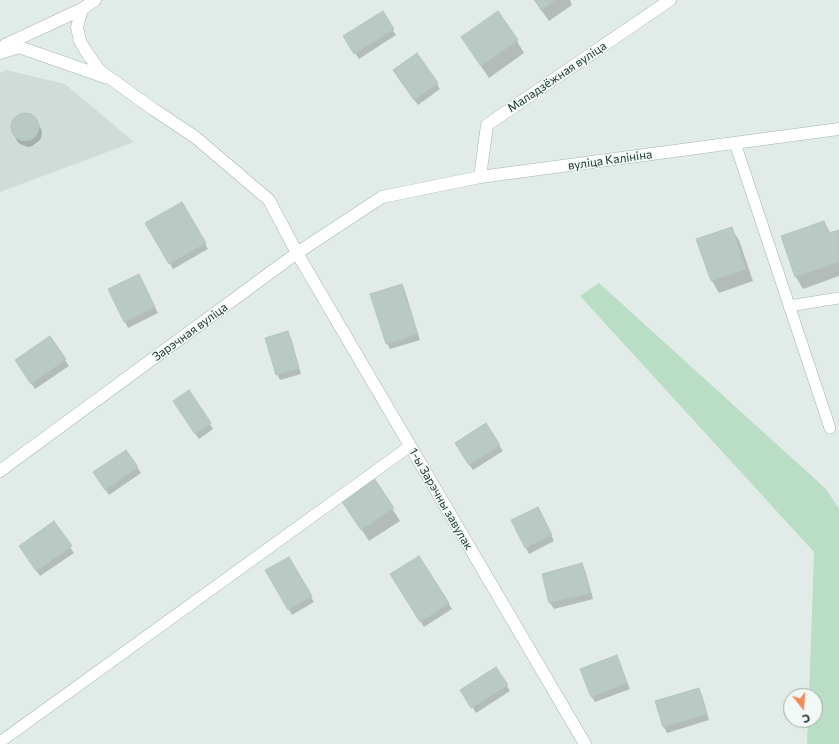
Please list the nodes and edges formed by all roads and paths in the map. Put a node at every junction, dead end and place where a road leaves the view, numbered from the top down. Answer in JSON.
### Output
{"nodes":[{"id":1,"x":95,"y":0,"type":"edge"},
{"id":2,"x":670,"y":0,"type":"edge"},
{"id":3,"x":82,"y":9,"type":"junction"},
{"id":4,"x":0,"y":48,"type":"edge"},
{"id":5,"x":0,"y":53,"type":"edge"},
{"id":6,"x":108,"y":78,"type":"junction"},
{"id":7,"x":839,"y":129,"type":"edge"},
{"id":8,"x":735,"y":143,"type":"junction"},
{"id":9,"x":480,"y":177,"type":"junction"},
{"id":10,"x":382,"y":197,"type":"joint"},
{"id":11,"x":297,"y":253,"type":"junction"},
{"id":12,"x":839,"y":298,"type":"edge"},
{"id":13,"x":789,"y":306,"type":"junction"},
{"id":14,"x":830,"y":428,"type":"dead end"},
{"id":15,"x":410,"y":446,"type":"junction"},
{"id":16,"x":0,"y":471,"type":"edge"},
{"id":17,"x":0,"y":742,"type":"edge"},
{"id":18,"x":585,"y":744,"type":"edge"}],
"edges":[{"from":1,"to":3,"type":"street"},
{"from":2,"to":9,"type":"street","name":"Маладзёжная вуліца"},
{"from":3,"to":4,"type":"street"},
{"from":3,"to":6,"type":"street"},
{"from":5,"to":6,"type":"street"},
{"from":6,"to":11,"type":"street","name":"1-ы Зарэчны завулак"},
{"from":7,"to":8,"type":"street","name":"вуліца Калініна"},
{"from":8,"to":9,"type":"street","name":"вуліца Калініна"},
{"from":8,"to":13,"type":"lane"},
{"from":9,"to":10,"type":"street","name":"вуліца Калініна"},
{"from":10,"to":11,"type":"street","name":"Зарэчная вуліца"},
{"from":11,"to":15,"type":"street","name":"1-ы Зарэчны завулак"},
{"from":11,"to":16,"type":"street","name":"Зарэчная вуліца"},
{"from":12,"to":13,"type":"lane"},
{"from":13,"to":14,"type":"lane"},
{"from":15,"to":17,"type":"lane"},
{"from":15,"to":18,"type":"street","name":"1-ы Зарэчны завулак"}]}
